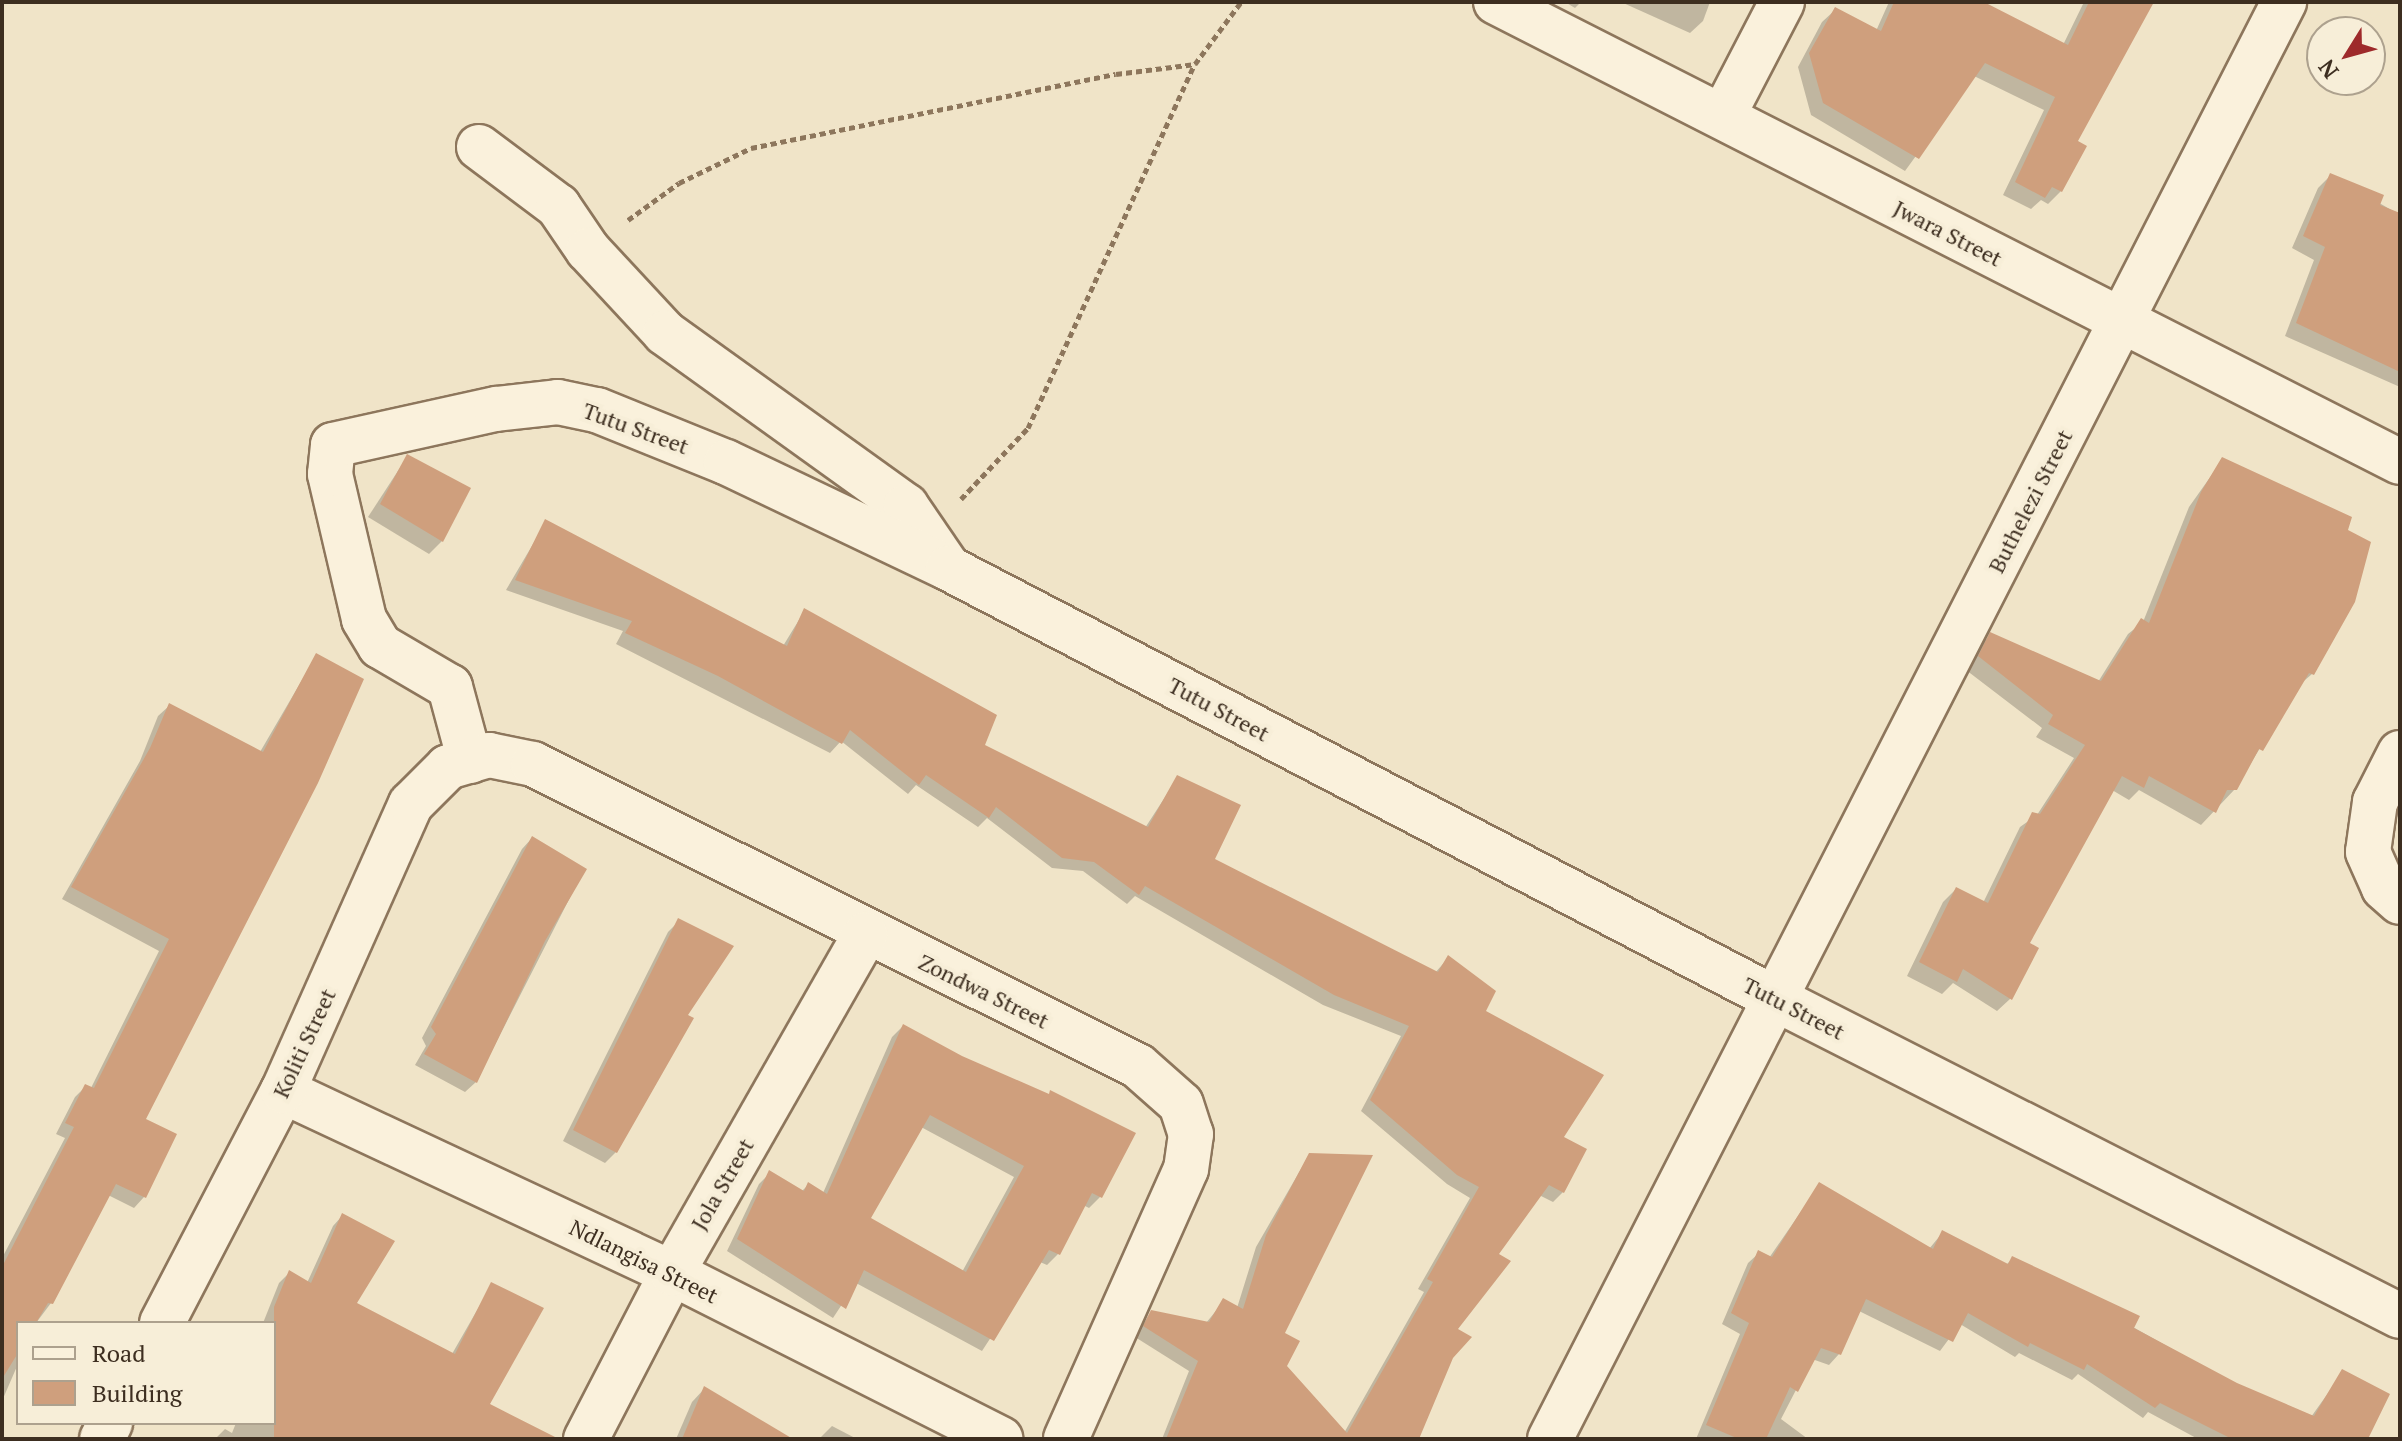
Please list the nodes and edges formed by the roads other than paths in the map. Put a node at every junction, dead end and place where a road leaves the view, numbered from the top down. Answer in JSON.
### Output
{"nodes":[{"id":1,"x":1496,"y":2,"type":"edge"},
{"id":2,"x":1782,"y":2,"type":"edge"},
{"id":3,"x":2284,"y":2,"type":"edge"},
{"id":4,"x":1723,"y":116,"type":"junction"},
{"id":5,"x":479,"y":147,"type":"dead end"},
{"id":6,"x":2123,"y":323,"type":"junction"},
{"id":7,"x":2400,"y":462,"type":"edge"},
{"id":8,"x":948,"y":568,"type":"junction"},
{"id":9,"x":2400,"y":753,"type":"edge"},
{"id":10,"x":459,"y":764,"type":"junction"},
{"id":11,"x":2400,"y":902,"type":"edge"},
{"id":12,"x":865,"y":934,"type":"junction"},
{"id":13,"x":1772,"y":997,"type":"junction"},
{"id":14,"x":283,"y":1091,"type":"junction"},
{"id":15,"x":672,"y":1273,"type":"junction"},
{"id":16,"x":2400,"y":1316,"type":"edge"},
{"id":17,"x":163,"y":1321,"type":"edge"},
{"id":18,"x":586,"y":1439,"type":"edge"},
{"id":19,"x":1000,"y":1439,"type":"edge"},
{"id":20,"x":1066,"y":1439,"type":"edge"},
{"id":21,"x":1550,"y":1439,"type":"edge"}],
"edges":[{"from":1,"to":4,"type":"street","name":"Jwara Street"},
{"from":2,"to":4,"type":"street"},
{"from":3,"to":6,"type":"street","name":"Buthelezi Street"},
{"from":4,"to":6,"type":"street","name":"Jwara Street"},
{"from":5,"to":8,"type":"street"},
{"from":6,"to":7,"type":"street","name":"Jwara Street"},
{"from":6,"to":13,"type":"street","name":"Buthelezi Street"},
{"from":8,"to":10,"type":"street","name":"Tutu Street"},
{"from":8,"to":13,"type":"street","name":"Tutu Street"},
{"from":9,"to":11,"type":"street"},
{"from":10,"to":12,"type":"street","name":"Zondwa Street"},
{"from":10,"to":14,"type":"street","name":"Koliti Street"},
{"from":12,"to":15,"type":"street","name":"Jola Street"},
{"from":12,"to":20,"type":"street","name":"Zondwa Street"},
{"from":13,"to":16,"type":"street","name":"Tutu Street"},
{"from":13,"to":21,"type":"street","name":"Buthelezi Street"},
{"from":14,"to":15,"type":"street","name":"Ndlangisa Street"},
{"from":14,"to":17,"type":"street","name":"Koliti Street"},
{"from":15,"to":18,"type":"street","name":"Jola Street"},
{"from":15,"to":19,"type":"street","name":"Ndlangisa Street"}]}
